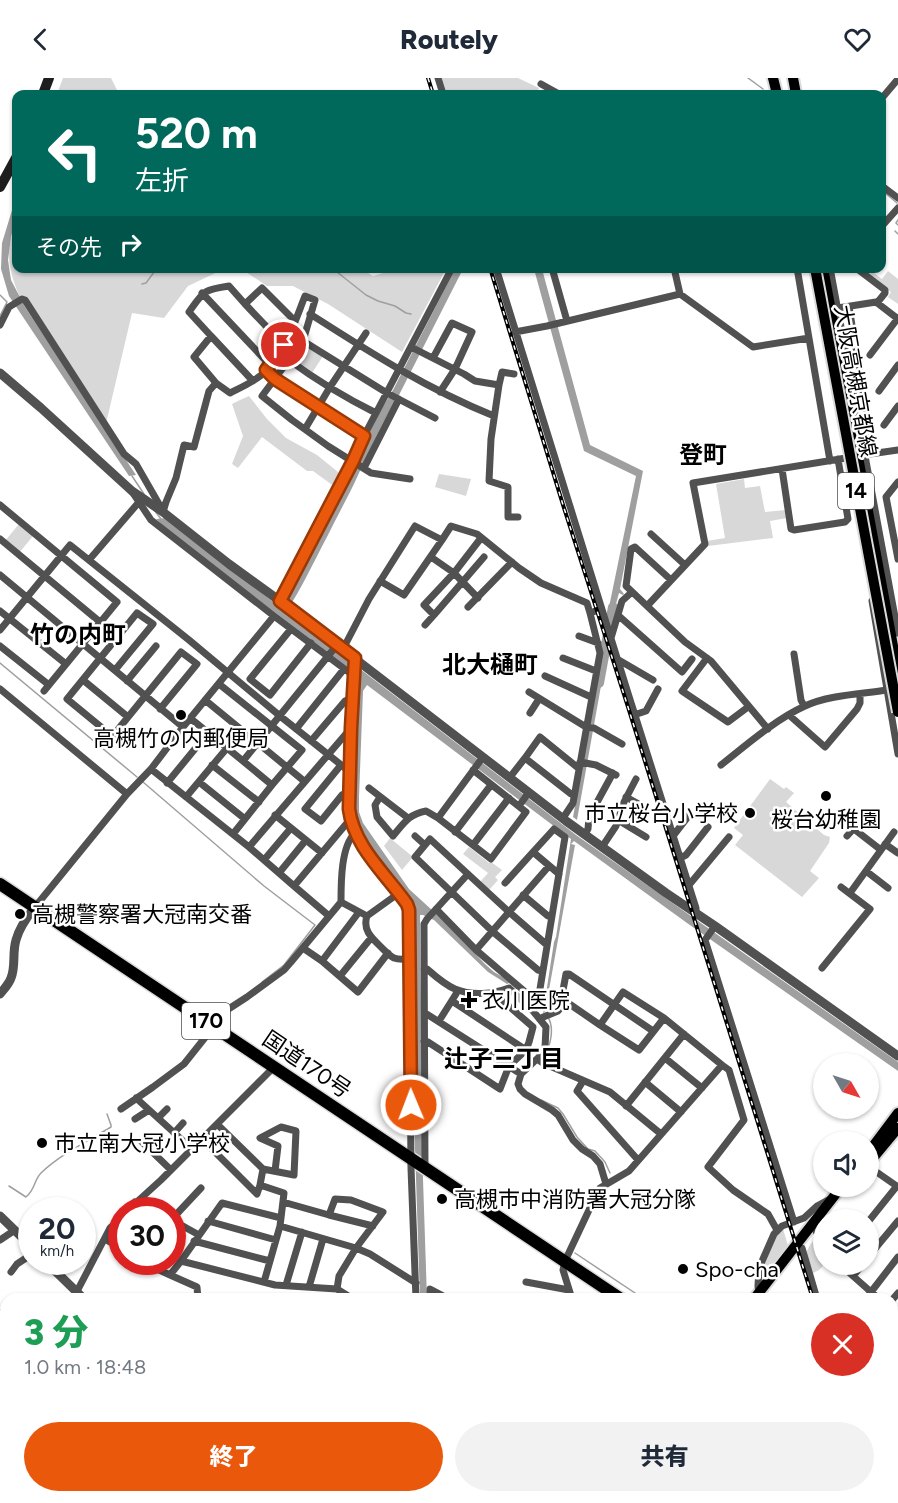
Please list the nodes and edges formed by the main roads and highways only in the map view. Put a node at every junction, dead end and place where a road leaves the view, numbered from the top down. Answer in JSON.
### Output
{"nodes":[{"id":1,"x":12,"y":165,"type":"edge"},
{"id":2,"x":0,"y":187,"type":"edge"},
{"id":3,"x":817,"y":273,"type":"edge"},
{"id":4,"x":824,"y":273,"type":"edge"},
{"id":5,"x":898,"y":674,"type":"edge"},
{"id":6,"x":898,"y":712,"type":"edge"},
{"id":7,"x":0,"y":884,"type":"edge"},
{"id":8,"x":898,"y":1113,"type":"edge"},
{"id":9,"x":898,"y":1128,"type":"edge"},
{"id":10,"x":879,"y":1138,"type":"edge"},
{"id":11,"x":879,"y":1151,"type":"edge"},
{"id":12,"x":833,"y":1197,"type":"edge"},
{"id":13,"x":842,"y":1197,"type":"edge"},
{"id":14,"x":833,"y":1209,"type":"edge"},
{"id":15,"x":813,"y":1235,"type":"edge"},
{"id":16,"x":612,"y":1293,"type":"edge"},
{"id":17,"x":762,"y":1293,"type":"edge"},
{"id":18,"x":763,"y":1293,"type":"edge"}],
"edges":[{"from":1,"to":2,"type":"main road"},
{"from":3,"to":6,"type":"main road","name":"大阪高槻京都線","number":"14","bridge":true},
{"from":4,"to":5,"type":"main road","name":"大阪高槻京都線","number":"14"},
{"from":7,"to":16,"type":"highway","name":"国道170号","number":"170"},
{"from":8,"to":10,"type":"main road"},
{"from":9,"to":11,"type":"main road"},
{"from":12,"to":17,"type":"main road"},
{"from":13,"to":14,"type":"main road"},
{"from":15,"to":18,"type":"main road"}]}
